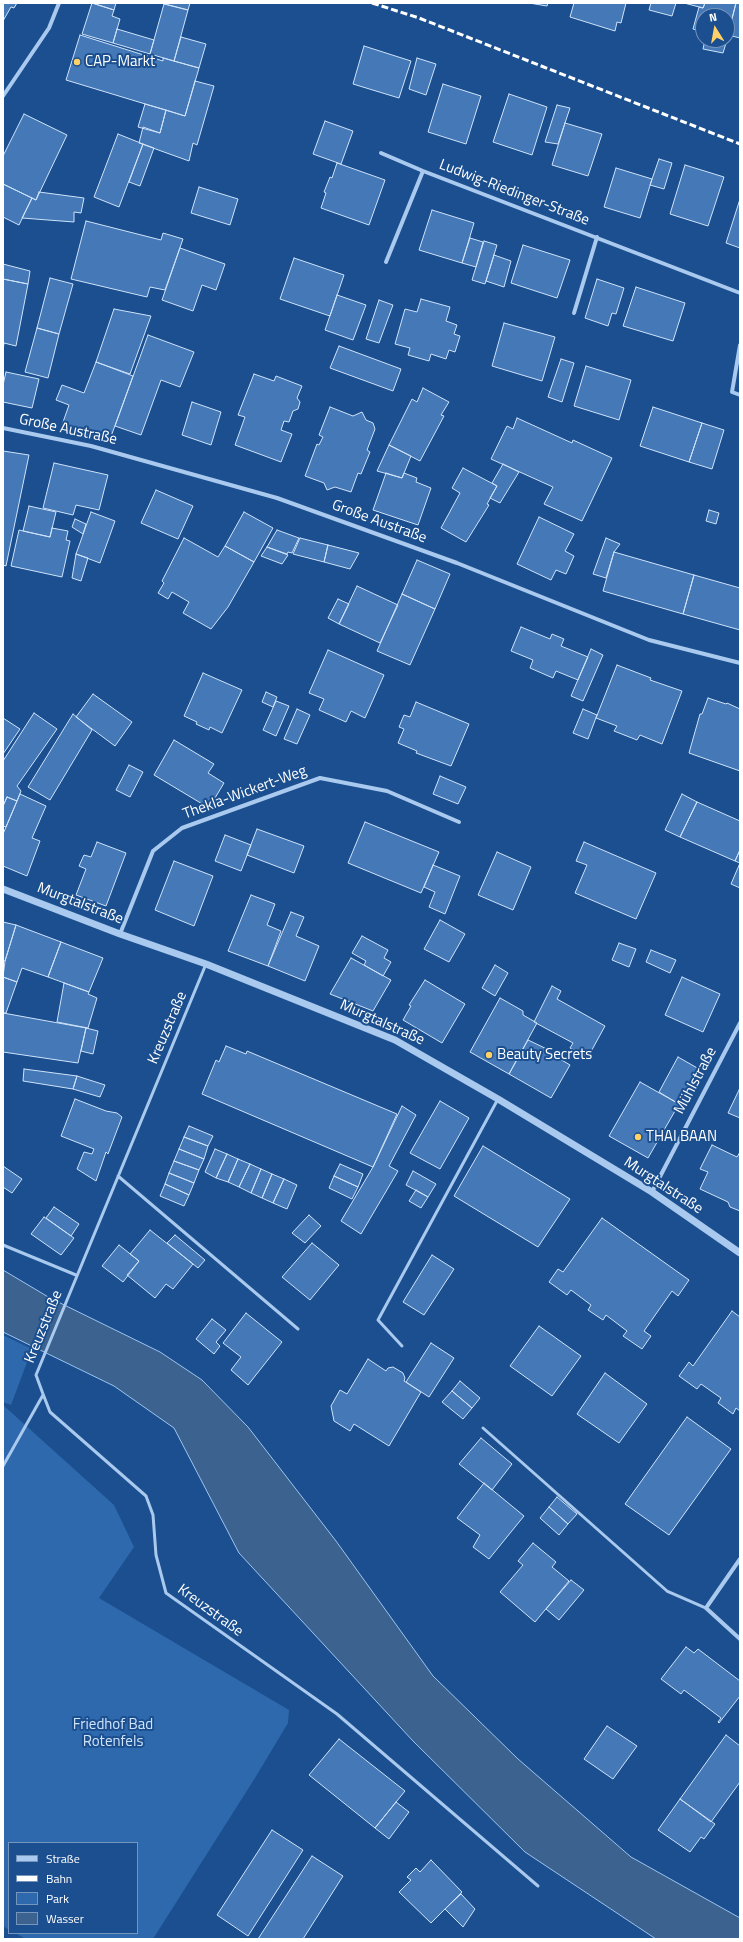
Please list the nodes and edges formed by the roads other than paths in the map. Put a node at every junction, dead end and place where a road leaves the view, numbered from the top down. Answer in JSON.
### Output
{"nodes":[{"id":1,"x":59,"y":3,"type":"edge"},
{"id":2,"x":3,"y":96,"type":"edge"},
{"id":3,"x":381,"y":153,"type":"dead end"},
{"id":4,"x":423,"y":171,"type":"junction"},
{"id":5,"x":597,"y":237,"type":"junction"},
{"id":6,"x":386,"y":262,"type":"dead end"},
{"id":7,"x":740,"y":293,"type":"edge"},
{"id":8,"x":574,"y":313,"type":"dead end"},
{"id":9,"x":740,"y":345,"type":"edge"},
{"id":10,"x":740,"y":395,"type":"edge"},
{"id":11,"x":3,"y":428,"type":"edge"},
{"id":12,"x":740,"y":663,"type":"edge"},
{"id":13,"x":459,"y":822,"type":"dead end"},
{"id":14,"x":3,"y":889,"type":"edge"},
{"id":15,"x":120,"y":934,"type":"junction"},
{"id":16,"x":206,"y":964,"type":"junction"},
{"id":17,"x":740,"y":1023,"type":"edge"},
{"id":18,"x":498,"y":1099,"type":"junction"},
{"id":19,"x":118,"y":1176,"type":"junction"},
{"id":20,"x":652,"y":1192,"type":"junction"},
{"id":21,"x":3,"y":1245,"type":"edge"},
{"id":22,"x":740,"y":1253,"type":"edge"},
{"id":23,"x":76,"y":1276,"type":"junction"},
{"id":24,"x":298,"y":1329,"type":"dead end"},
{"id":25,"x":402,"y":1346,"type":"dead end"},
{"id":26,"x":43,"y":1394,"type":"junction"},
{"id":27,"x":483,"y":1428,"type":"dead end"},
{"id":28,"x":3,"y":1466,"type":"edge"},
{"id":29,"x":740,"y":1559,"type":"edge"},
{"id":30,"x":706,"y":1608,"type":"junction"},
{"id":31,"x":740,"y":1639,"type":"edge"},
{"id":32,"x":538,"y":1886,"type":"dead end"}],
"edges":[{"from":1,"to":2,"type":"street"},
{"from":3,"to":4,"type":"street","name":"Ludwig-Riedinger-Straße"},
{"from":4,"to":5,"type":"street","name":"Ludwig-Riedinger-Straße"},
{"from":4,"to":6,"type":"street","name":"Ludwig-Riedinger-Straße"},
{"from":5,"to":7,"type":"street","name":"Ludwig-Riedinger-Straße"},
{"from":5,"to":8,"type":"street","name":"Ludwig-Riedinger-Straße"},
{"from":9,"to":10,"type":"street"},
{"from":11,"to":12,"type":"street","name":"Große Austraße"},
{"from":13,"to":15,"type":"street","name":"Thekla-Wickert-Weg"},
{"from":14,"to":15,"type":"street","name":"Murgtalstraße"},
{"from":15,"to":16,"type":"street","name":"Murgtalstraße"},
{"from":16,"to":18,"type":"street","name":"Murgtalstraße"},
{"from":16,"to":19,"type":"lane","name":"Kreuzstraße"},
{"from":17,"to":20,"type":"street","name":"Mühlstraße"},
{"from":18,"to":20,"type":"street","name":"Murgtalstraße"},
{"from":18,"to":25,"type":"lane"},
{"from":19,"to":23,"type":"lane","name":"Kreuzstraße"},
{"from":19,"to":24,"type":"lane"},
{"from":20,"to":22,"type":"street","name":"Murgtalstraße"},
{"from":21,"to":23,"type":"lane"},
{"from":23,"to":26,"type":"lane","name":"Kreuzstraße"},
{"from":26,"to":28,"type":"lane"},
{"from":26,"to":32,"type":"lane","name":"Kreuzstraße"},
{"from":27,"to":30,"type":"lane"},
{"from":29,"to":30,"type":"street"},
{"from":30,"to":31,"type":"street"}]}
